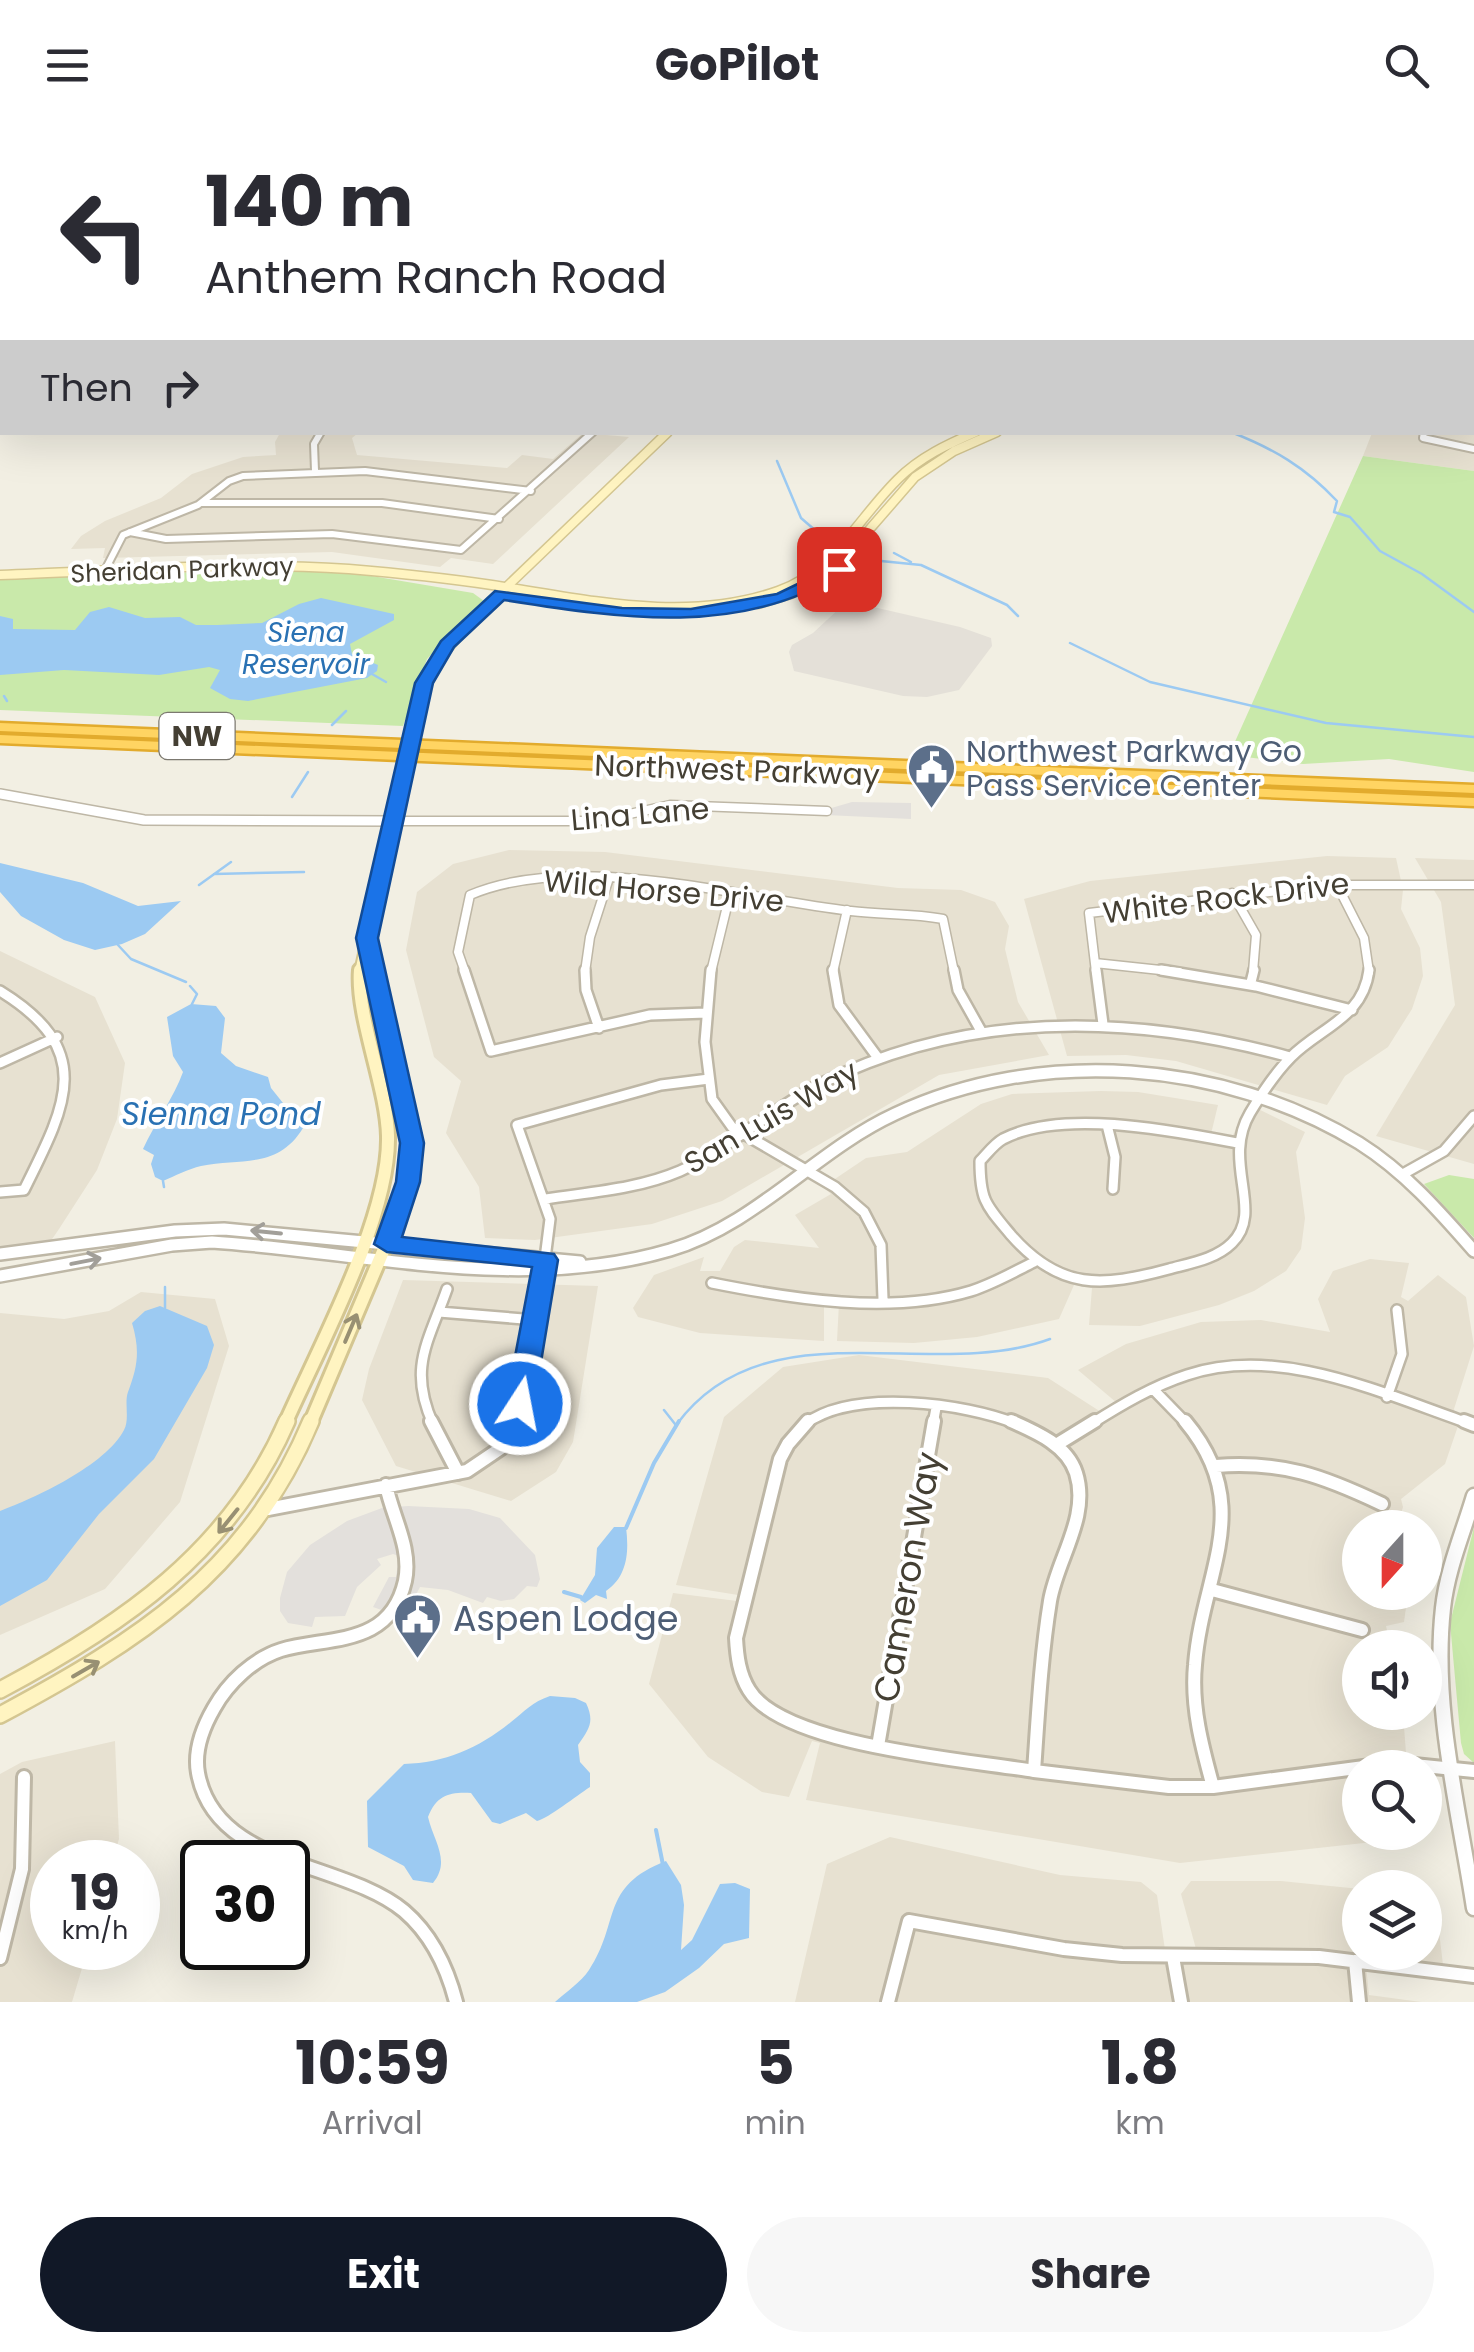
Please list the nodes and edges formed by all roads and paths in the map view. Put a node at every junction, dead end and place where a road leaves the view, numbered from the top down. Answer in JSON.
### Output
{"nodes":[{"id":1,"x":317,"y":435,"type":"edge"},
{"id":2,"x":590,"y":435,"type":"edge"},
{"id":3,"x":665,"y":435,"type":"edge"},
{"id":4,"x":970,"y":435,"type":"edge"},
{"id":5,"x":989,"y":435,"type":"edge"},
{"id":6,"x":1424,"y":435,"type":"edge"},
{"id":7,"x":1474,"y":449,"type":"edge"},
{"id":8,"x":314,"y":471,"type":"junction"},
{"id":9,"x":532,"y":491,"type":"junction"},
{"id":10,"x":201,"y":503,"type":"junction"},
{"id":11,"x":499,"y":520,"type":"junction"},
{"id":12,"x":130,"y":532,"type":"junction"},
{"id":13,"x":104,"y":572,"type":"junction"},
{"id":14,"x":0,"y":575,"type":"edge"},
{"id":15,"x":503,"y":591,"type":"junction"},
{"id":16,"x":0,"y":728,"type":"edge"},
{"id":17,"x":0,"y":739,"type":"edge"},
{"id":18,"x":1474,"y":789,"type":"edge"},
{"id":19,"x":0,"y":794,"type":"edge"},
{"id":20,"x":1474,"y":802,"type":"edge"},
{"id":21,"x":826,"y":812,"type":"dead end"},
{"id":22,"x":393,"y":821,"type":"junction"},
{"id":23,"x":608,"y":880,"type":"junction"},
{"id":24,"x":1336,"y":883,"type":"junction"},
{"id":25,"x":1474,"y":885,"type":"edge"},
{"id":26,"x":1232,"y":893,"type":"junction"},
{"id":27,"x":730,"y":894,"type":"junction"},
{"id":28,"x":847,"y":910,"type":"junction"},
{"id":29,"x":367,"y":938,"type":"junction"},
{"id":30,"x":1095,"y":962,"type":"junction"},
{"id":31,"x":1251,"y":982,"type":"junction"},
{"id":32,"x":0,"y":991,"type":"edge"},
{"id":33,"x":1352,"y":1010,"type":"junction"},
{"id":34,"x":706,"y":1013,"type":"junction"},
{"id":35,"x":1103,"y":1024,"type":"junction"},
{"id":36,"x":599,"y":1028,"type":"junction"},
{"id":37,"x":982,"y":1031,"type":"junction"},
{"id":38,"x":58,"y":1037,"type":"junction"},
{"id":39,"x":878,"y":1058,"type":"junction"},
{"id":40,"x":1290,"y":1058,"type":"junction"},
{"id":41,"x":0,"y":1063,"type":"edge"},
{"id":42,"x":708,"y":1078,"type":"junction"},
{"id":43,"x":1262,"y":1100,"type":"junction"},
{"id":44,"x":1474,"y":1116,"type":"edge"},
{"id":45,"x":1106,"y":1125,"type":"junction"},
{"id":46,"x":743,"y":1134,"type":"junction"},
{"id":47,"x":1237,"y":1143,"type":"junction"},
{"id":48,"x":806,"y":1172,"type":"junction"},
{"id":49,"x":1403,"y":1174,"type":"junction"},
{"id":50,"x":1114,"y":1188,"type":"dead end"},
{"id":51,"x":0,"y":1192,"type":"edge"},
{"id":52,"x":546,"y":1199,"type":"junction"},
{"id":53,"x":360,"y":1249,"type":"junction"},
{"id":54,"x":384,"y":1251,"type":"junction"},
{"id":55,"x":1474,"y":1251,"type":"edge"},
{"id":56,"x":0,"y":1254,"type":"edge"},
{"id":57,"x":1034,"y":1262,"type":"junction"},
{"id":58,"x":544,"y":1265,"type":"junction"},
{"id":59,"x":0,"y":1276,"type":"edge"},
{"id":60,"x":712,"y":1282,"type":"dead end"},
{"id":61,"x":447,"y":1289,"type":"dead end"},
{"id":62,"x":883,"y":1298,"type":"junction"},
{"id":63,"x":1396,"y":1310,"type":"dead end"},
{"id":64,"x":438,"y":1312,"type":"junction"},
{"id":65,"x":536,"y":1320,"type":"junction"},
{"id":66,"x":1153,"y":1390,"type":"junction"},
{"id":67,"x":1387,"y":1397,"type":"junction"},
{"id":68,"x":936,"y":1408,"type":"junction"},
{"id":69,"x":1474,"y":1424,"type":"edge"},
{"id":70,"x":1056,"y":1444,"type":"junction"},
{"id":71,"x":1216,"y":1466,"type":"junction"},
{"id":72,"x":458,"y":1473,"type":"junction"},
{"id":73,"x":283,"y":1485,"type":"junction"},
{"id":74,"x":386,"y":1486,"type":"junction"},
{"id":75,"x":1474,"y":1496,"type":"edge"},
{"id":76,"x":307,"y":1498,"type":"junction"},
{"id":77,"x":1382,"y":1504,"type":"dead end"},
{"id":78,"x":268,"y":1508,"type":"junction"},
{"id":79,"x":1212,"y":1590,"type":"junction"},
{"id":80,"x":1362,"y":1630,"type":"dead end"},
{"id":81,"x":0,"y":1690,"type":"edge"},
{"id":82,"x":0,"y":1715,"type":"edge"},
{"id":83,"x":878,"y":1746,"type":"junction"},
{"id":84,"x":1455,"y":1769,"type":"junction"},
{"id":85,"x":1034,"y":1771,"type":"junction"},
{"id":86,"x":1474,"y":1771,"type":"edge"},
{"id":87,"x":24,"y":1777,"type":"dead end"},
{"id":88,"x":1213,"y":1786,"type":"junction"},
{"id":89,"x":1474,"y":1908,"type":"edge"},
{"id":90,"x":2,"y":1942,"type":"edge"},
{"id":91,"x":1172,"y":1957,"type":"junction"},
{"id":92,"x":0,"y":1958,"type":"edge"},
{"id":93,"x":1342,"y":1960,"type":"edge"},
{"id":94,"x":1356,"y":1970,"type":"edge"},
{"id":95,"x":1426,"y":1970,"type":"edge"},
{"id":96,"x":1474,"y":1976,"type":"edge"},
{"id":97,"x":456,"y":2002,"type":"edge"},
{"id":98,"x":888,"y":2002,"type":"edge"},
{"id":99,"x":1181,"y":2002,"type":"edge"},
{"id":100,"x":1359,"y":2002,"type":"edge"}],
"edges":[{"from":1,"to":8,"type":"street"},
{"from":2,"to":9,"type":"street"},
{"from":3,"to":15,"type":"main road"},
{"from":4,"to":15,"type":"main road","name":"Sheridan Parkway"},
{"from":5,"to":15,"type":"main road","name":"Sheridan Parkway"},
{"from":6,"to":7,"type":"street"},
{"from":8,"to":9,"type":"street"},
{"from":8,"to":10,"type":"street"},
{"from":9,"to":11,"type":"street"},
{"from":10,"to":11,"type":"street"},
{"from":10,"to":12,"type":"street"},
{"from":11,"to":12,"type":"street"},
{"from":12,"to":13,"type":"street"},
{"from":13,"to":14,"type":"main road","name":"Sheridan Parkway"},
{"from":13,"to":15,"type":"main road","name":"Sheridan Parkway"},
{"from":15,"to":22,"type":"main road","bridge":true},
{"from":16,"to":18,"type":"highway","name":"Northwest Parkway","number":"NW"},
{"from":17,"to":20,"type":"highway","name":"Northwest Parkway","number":"NW"},
{"from":19,"to":22,"type":"street"},
{"from":21,"to":22,"type":"street","name":"Lina Lane"},
{"from":22,"to":29,"type":"main road"},
{"from":23,"to":27,"type":"street","name":"Wild Horse Drive"},
{"from":23,"to":36,"type":"street"},
{"from":23,"to":36,"type":"street","name":"Wild Horse Drive"},
{"from":24,"to":25,"type":"street","name":"White Rock Drive"},
{"from":24,"to":26,"type":"street","name":"White Rock Drive"},
{"from":24,"to":33,"type":"street"},
{"from":26,"to":30,"type":"street","name":"White Rock Drive"},
{"from":26,"to":31,"type":"street"},
{"from":27,"to":28,"type":"street","name":"Wild Horse Drive"},
{"from":27,"to":34,"type":"street"},
{"from":28,"to":37,"type":"street","name":"Wild Horse Drive"},
{"from":28,"to":39,"type":"street"},
{"from":29,"to":53,"type":"main road"},
{"from":29,"to":54,"type":"main road"},
{"from":30,"to":31,"type":"street"},
{"from":30,"to":35,"type":"street","name":"White Rock Drive"},
{"from":31,"to":33,"type":"street"},
{"from":32,"to":38,"type":"street"},
{"from":33,"to":40,"type":"street"},
{"from":34,"to":36,"type":"street","name":"Wild Horse Drive"},
{"from":34,"to":42,"type":"street"},
{"from":35,"to":37,"type":"street","name":"San Luis Way"},
{"from":35,"to":40,"type":"street","name":"San Luis Way"},
{"from":37,"to":39,"type":"street","name":"San Luis Way"},
{"from":38,"to":41,"type":"street"},
{"from":38,"to":51,"type":"street"},
{"from":39,"to":46,"type":"street","name":"San Luis Way"},
{"from":40,"to":43,"type":"street"},
{"from":42,"to":46,"type":"street"},
{"from":42,"to":52,"type":"street"},
{"from":43,"to":47,"type":"street"},
{"from":43,"to":48,"type":"street"},
{"from":43,"to":49,"type":"street"},
{"from":44,"to":49,"type":"street"},
{"from":45,"to":47,"type":"street"},
{"from":45,"to":50,"type":"street"},
{"from":45,"to":57,"type":"street"},
{"from":46,"to":48,"type":"street"},
{"from":46,"to":52,"type":"street","name":"San Luis Way"},
{"from":47,"to":57,"type":"street"},
{"from":48,"to":58,"type":"street"},
{"from":48,"to":62,"type":"street"},
{"from":49,"to":55,"type":"street"},
{"from":52,"to":58,"type":"street"},
{"from":53,"to":54,"type":"street"},
{"from":53,"to":56,"type":"street","one_way":true},
{"from":59,"to":53,"type":"street","one_way":true},
{"from":53,"to":81,"type":"main road","one_way":true},
{"from":54,"to":58,"type":"street"},
{"from":73,"to":54,"type":"main road","one_way":true},
{"from":57,"to":62,"type":"street"},
{"from":58,"to":65,"type":"street"},
{"from":60,"to":62,"type":"street"},
{"from":61,"to":64,"type":"street"},
{"from":63,"to":67,"type":"street"},
{"from":64,"to":65,"type":"street"},
{"from":64,"to":72,"type":"street"},
{"from":65,"to":72,"type":"street"},
{"from":66,"to":67,"type":"street"},
{"from":66,"to":70,"type":"street"},
{"from":66,"to":71,"type":"street"},
{"from":67,"to":69,"type":"street"},
{"from":68,"to":70,"type":"street"},
{"from":68,"to":83,"type":"street","name":"Cameron Way"},
{"from":68,"to":83,"type":"street"},
{"from":70,"to":85,"type":"street"},
{"from":71,"to":77,"type":"street"},
{"from":71,"to":79,"type":"street"},
{"from":72,"to":74,"type":"street"},
{"from":73,"to":76,"type":"street"},
{"from":73,"to":78,"type":"main road"},
{"from":74,"to":76,"type":"street"},
{"from":74,"to":97,"type":"street"},
{"from":75,"to":84,"type":"street"},
{"from":76,"to":78,"type":"street"},
{"from":82,"to":78,"type":"main road","one_way":true},
{"from":79,"to":80,"type":"street"},
{"from":79,"to":88,"type":"street"},
{"from":83,"to":85,"type":"street"},
{"from":84,"to":86,"type":"street"},
{"from":84,"to":88,"type":"street"},
{"from":84,"to":89,"type":"street"},
{"from":85,"to":88,"type":"street"},
{"from":87,"to":90,"type":"street"},
{"from":90,"to":92,"type":"street"},
{"from":91,"to":93,"type":"street"},
{"from":91,"to":98,"type":"street"},
{"from":91,"to":99,"type":"street"},
{"from":94,"to":100,"type":"street"},
{"from":95,"to":96,"type":"street"}]}
